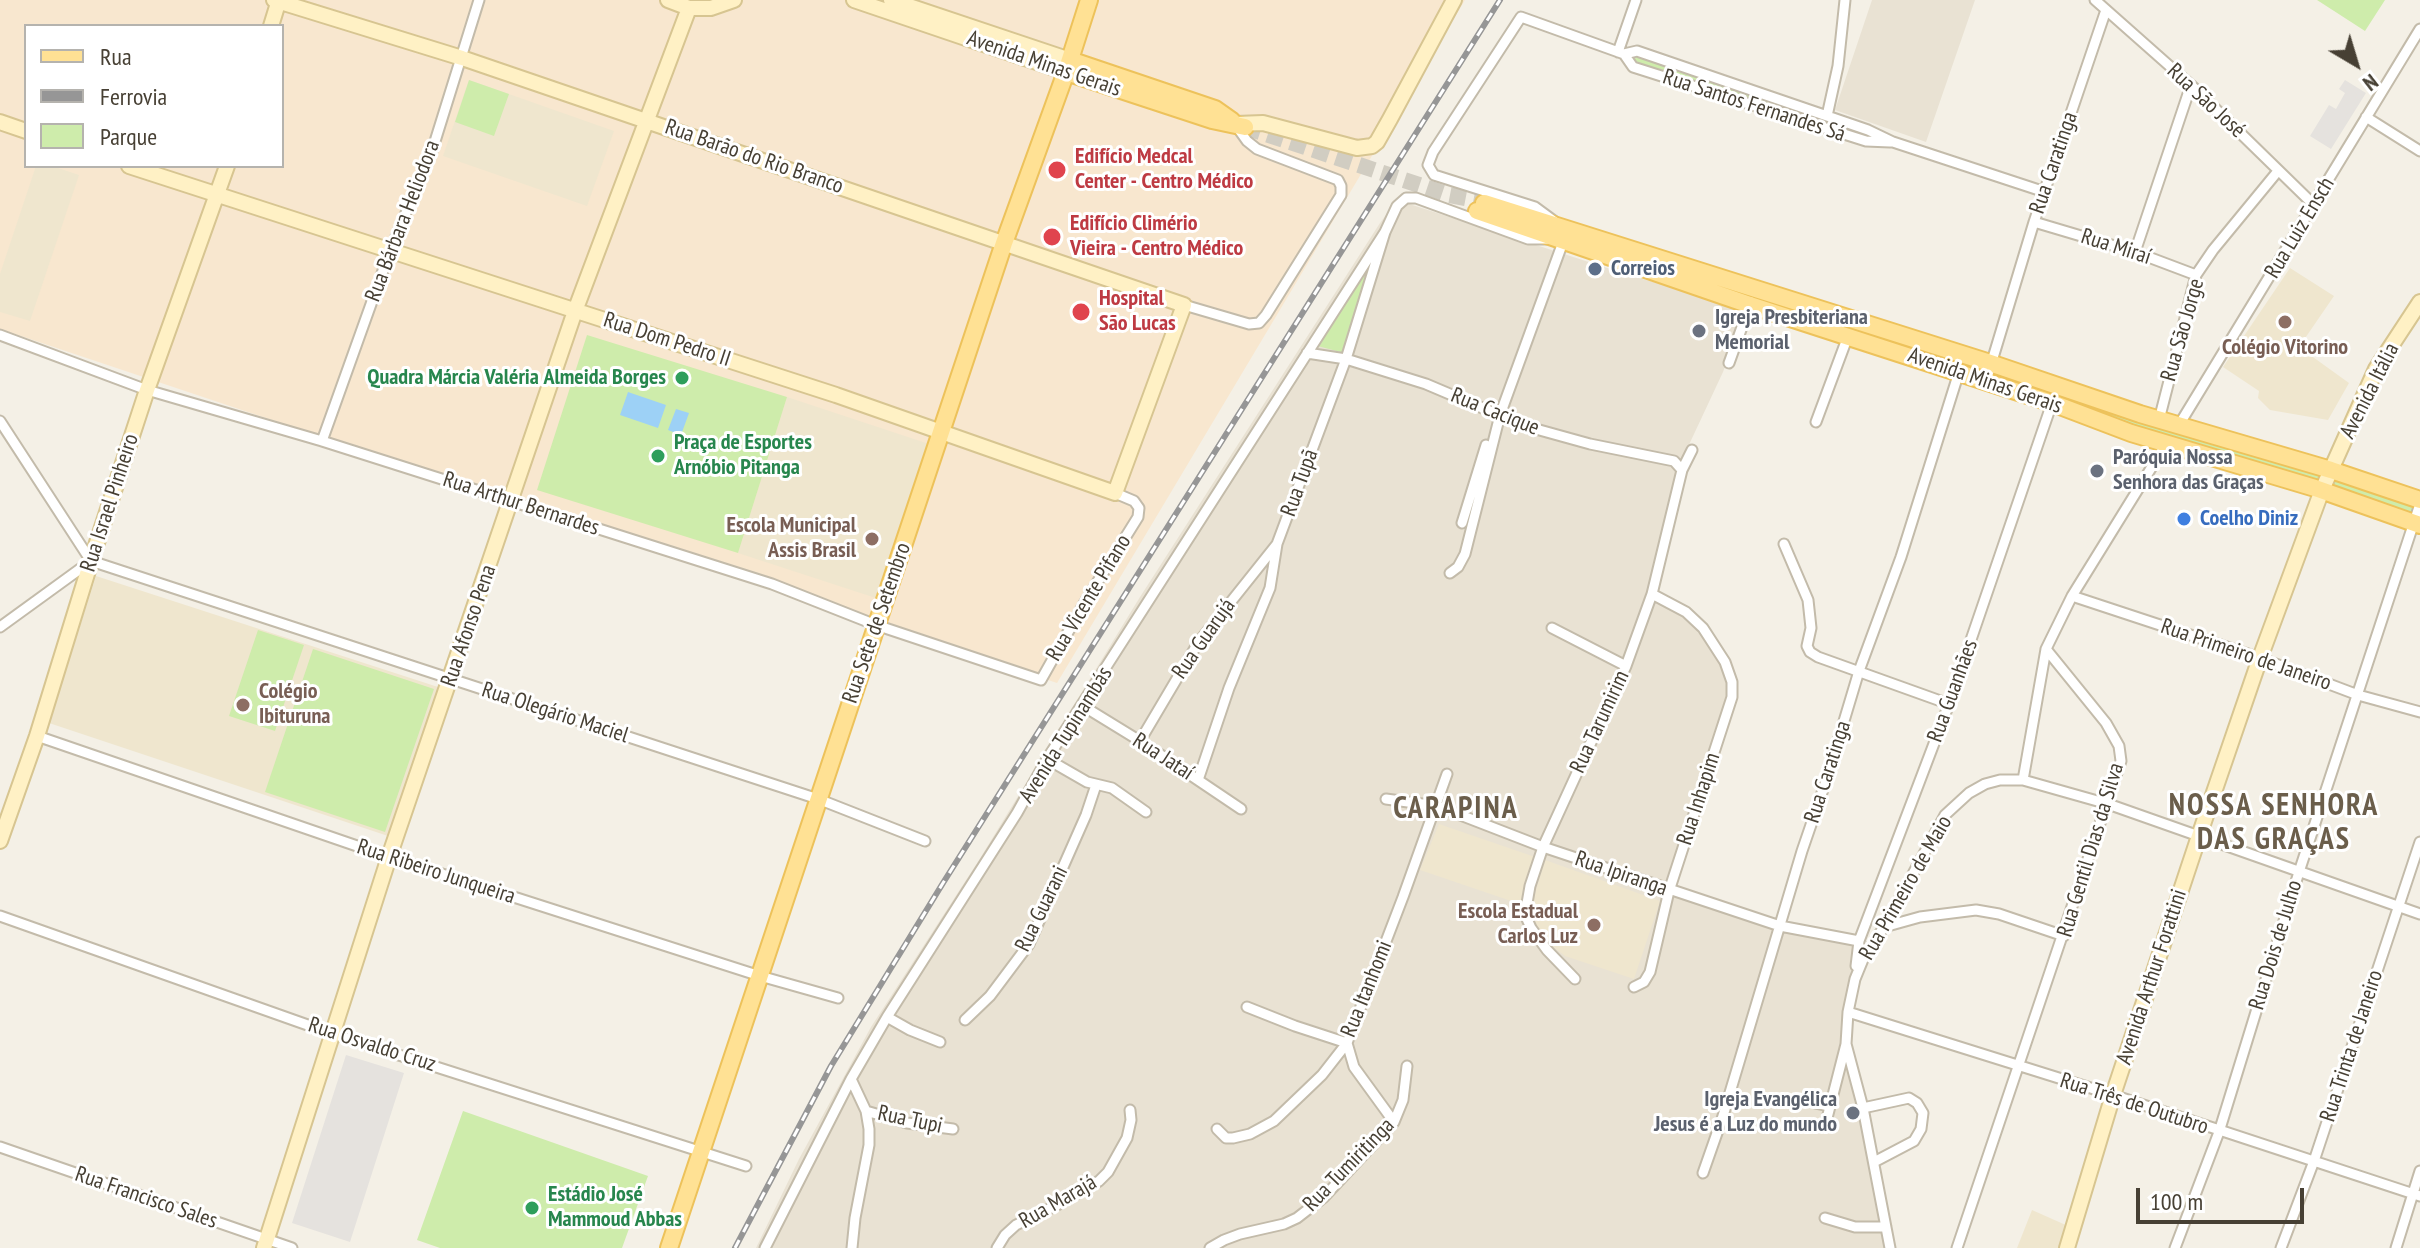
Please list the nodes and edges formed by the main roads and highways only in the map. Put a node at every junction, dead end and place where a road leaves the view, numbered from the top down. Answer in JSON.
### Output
{"nodes":[{"id":1,"x":1089,"y":0,"type":"edge"},
{"id":2,"x":1068,"y":66,"type":"junction"},
{"id":3,"x":1240,"y":125,"type":"tunnel mouth"},
{"id":4,"x":1478,"y":206,"type":"tunnel mouth"},
{"id":5,"x":1558,"y":235,"type":"junction"},
{"id":6,"x":2326,"y":481,"type":"junction"},
{"id":7,"x":2420,"y":502,"type":"edge"},
{"id":8,"x":2417,"y":524,"type":"edge"},
{"id":9,"x":669,"y":1248,"type":"edge"}],
"edges":[{"from":1,"to":2,"type":"main road","name":"Rua Sete de Setembro"},
{"from":2,"to":3,"type":"main road","name":"Avenida Minas Gerais"},
{"from":2,"to":9,"type":"main road","name":"Rua Sete de Setembro"},
{"from":4,"to":5,"type":"main road","name":"Avenida Minas Gerais"},
{"from":5,"to":6,"type":"main road","name":"Avenida Minas Gerais"},
{"from":5,"to":6,"type":"main road","name":"Avenida Minas Gerais"},
{"from":6,"to":7,"type":"main road","name":"Avenida Minas Gerais"},
{"from":6,"to":8,"type":"main road","name":"Avenida Minas Gerais"}]}
